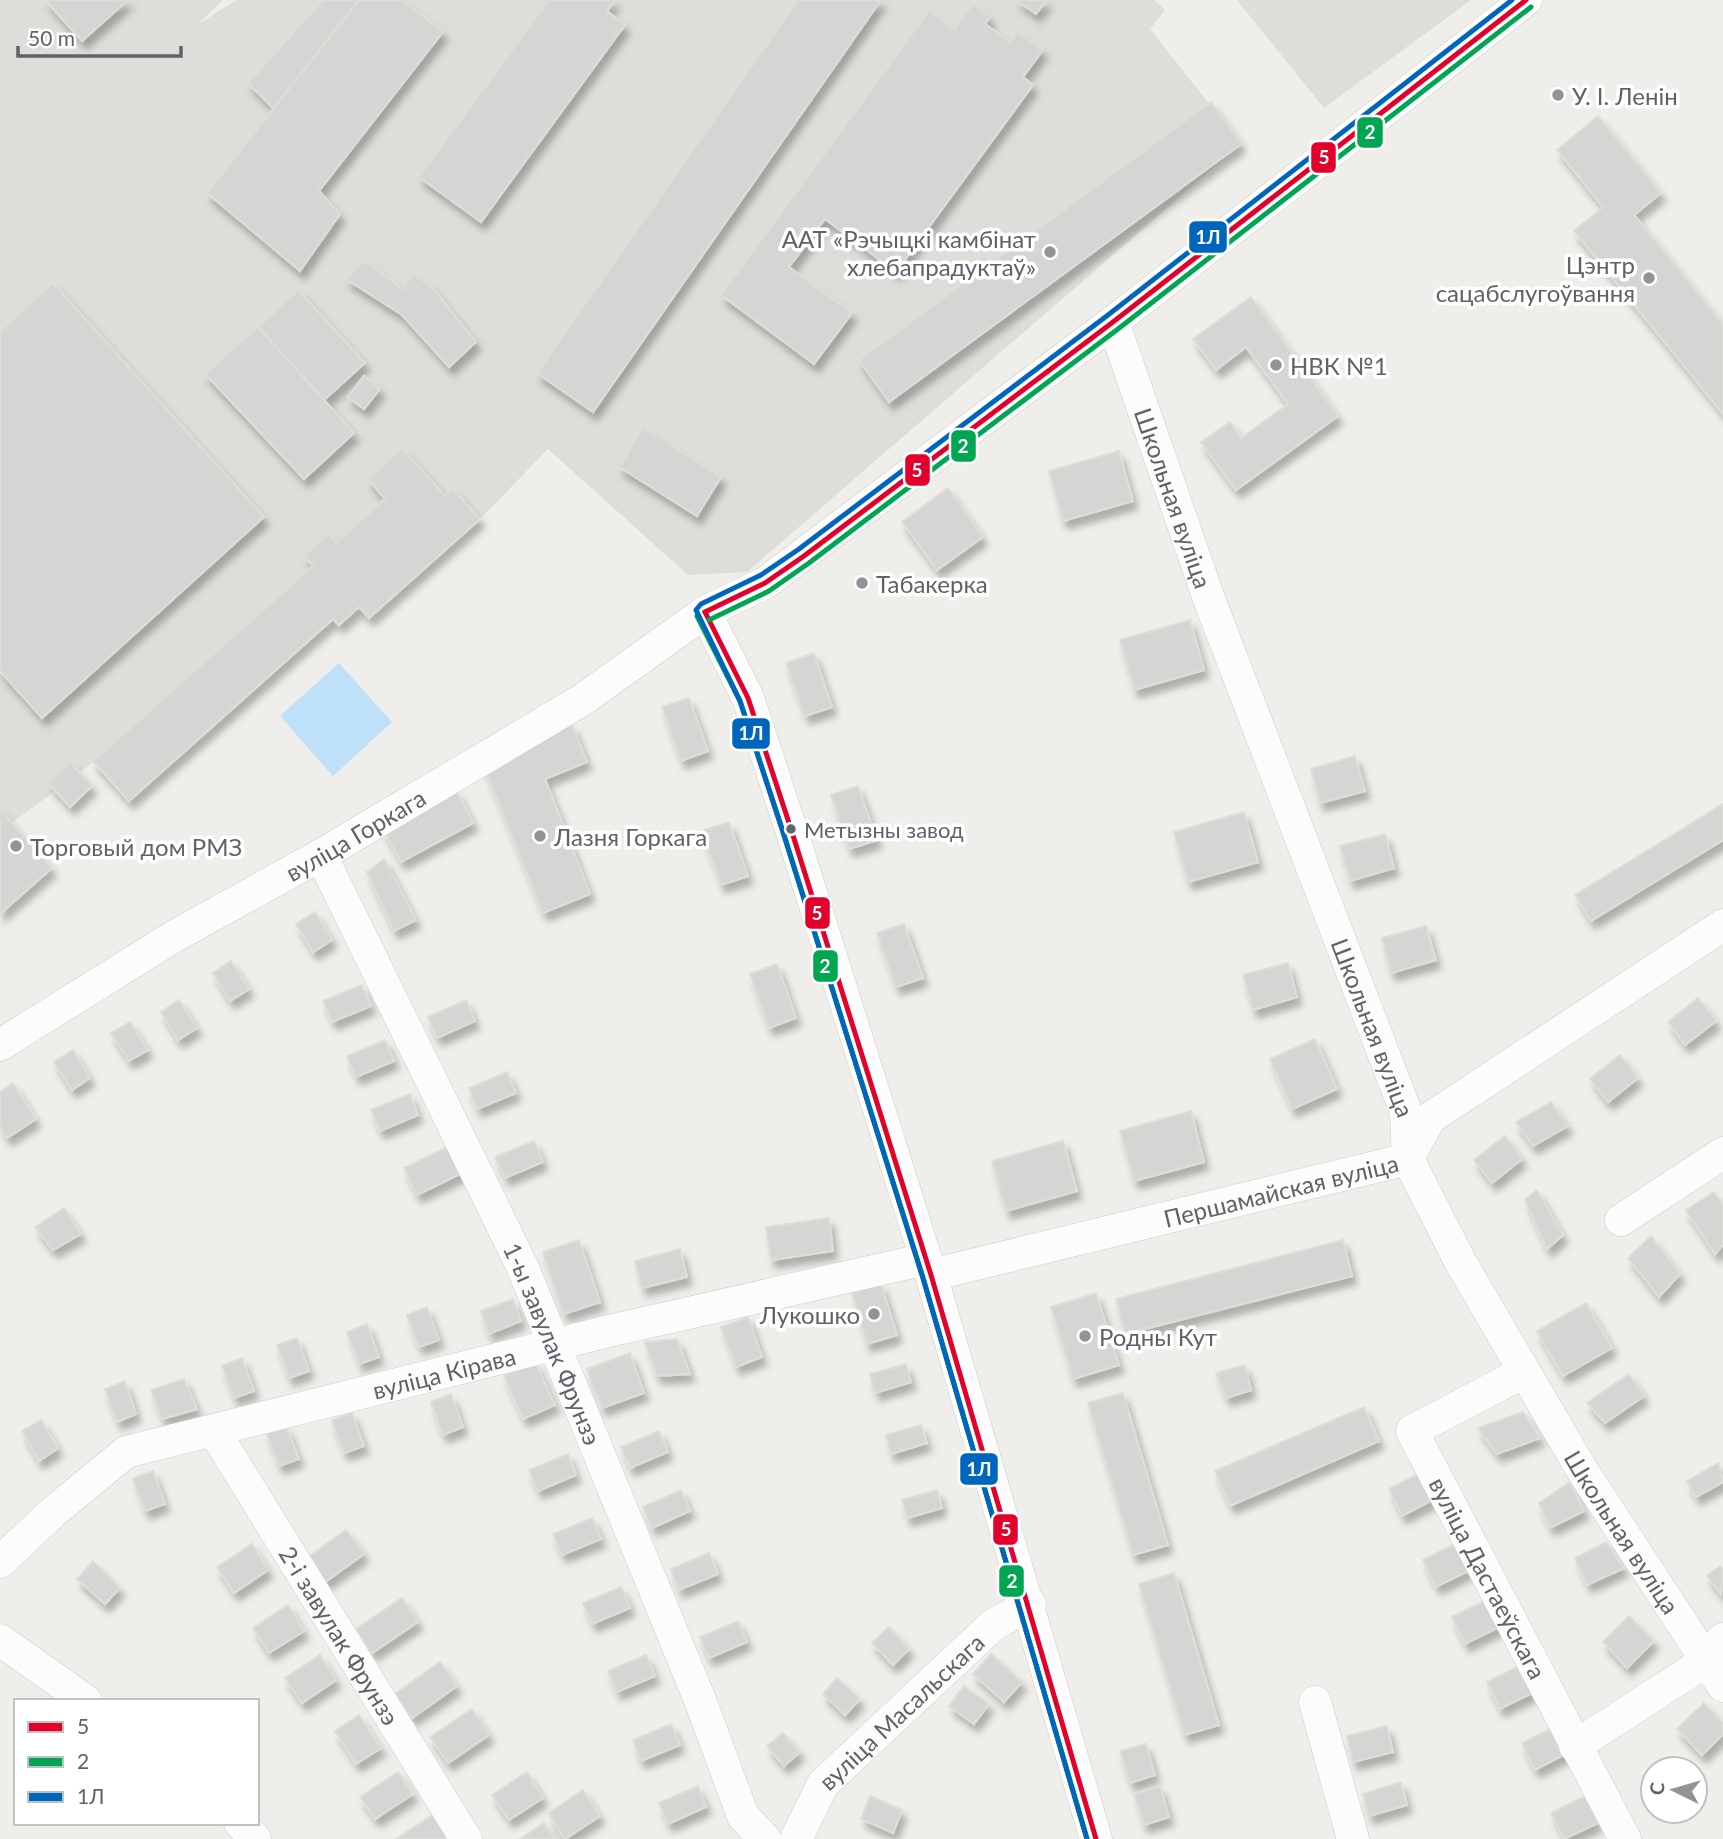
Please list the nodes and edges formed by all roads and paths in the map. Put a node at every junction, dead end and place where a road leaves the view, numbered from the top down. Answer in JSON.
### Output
{"nodes":[{"id":1,"x":1526,"y":0,"type":"edge"},
{"id":2,"x":1113,"y":322,"type":"junction"},
{"id":3,"x":705,"y":612,"type":"junction"},
{"id":4,"x":321,"y":855,"type":"junction"},
{"id":5,"x":1723,"y":925,"type":"edge"},
{"id":6,"x":0,"y":1045,"type":"edge"},
{"id":7,"x":1723,"y":1153,"type":"edge"},
{"id":8,"x":1408,"y":1159,"type":"junction"},
{"id":9,"x":1621,"y":1220,"type":"dead end"},
{"id":10,"x":928,"y":1267,"type":"junction"},
{"id":11,"x":555,"y":1345,"type":"junction"},
{"id":12,"x":1524,"y":1372,"type":"junction"},
{"id":13,"x":214,"y":1431,"type":"junction"},
{"id":14,"x":0,"y":1562,"type":"edge"},
{"id":15,"x":1030,"y":1604,"type":"junction"},
{"id":16,"x":0,"y":1640,"type":"edge"},
{"id":17,"x":1714,"y":1648,"type":"edge"},
{"id":18,"x":1723,"y":1686,"type":"edge"},
{"id":19,"x":83,"y":1699,"type":"edge"},
{"id":20,"x":1315,"y":1702,"type":"dead end"},
{"id":21,"x":1575,"y":1746,"type":"junction"},
{"id":22,"x":242,"y":1825,"type":"edge"},
{"id":23,"x":255,"y":1839,"type":"edge"},
{"id":24,"x":466,"y":1839,"type":"edge"},
{"id":25,"x":765,"y":1839,"type":"edge"},
{"id":26,"x":796,"y":1839,"type":"edge"},
{"id":27,"x":1096,"y":1839,"type":"edge"},
{"id":28,"x":1353,"y":1839,"type":"edge"},
{"id":29,"x":1625,"y":1839,"type":"edge"}],
"edges":[{"from":1,"to":2,"type":"street","name":"вуліца Горкага"},
{"from":2,"to":3,"type":"street","name":"вуліца Горкага"},
{"from":2,"to":8,"type":"street","name":"Школьная вуліца"},
{"from":3,"to":4,"type":"street","name":"вуліца Горкага"},
{"from":3,"to":10,"type":"street"},
{"from":4,"to":6,"type":"street","name":"вуліца Горкага"},
{"from":4,"to":11,"type":"street","name":"1-ы завулак Фрунзэ"},
{"from":5,"to":8,"type":"street","name":"Першамайская вуліца"},
{"from":7,"to":9,"type":"street"},
{"from":8,"to":10,"type":"street","name":"Першамайская вуліца"},
{"from":8,"to":12,"type":"street","name":"Школьная вуліца"},
{"from":10,"to":11,"type":"street","name":"вуліца Кірава"},
{"from":10,"to":15,"type":"street"},
{"from":11,"to":13,"type":"street","name":"вуліца Кірава"},
{"from":11,"to":25,"type":"street","name":"1-ы завулак Фрунзэ"},
{"from":12,"to":17,"type":"street","name":"Школьная вуліца"},
{"from":12,"to":21,"type":"street","name":"вуліца Дастаеўскага"},
{"from":13,"to":14,"type":"street","name":"вуліца Кірава"},
{"from":13,"to":24,"type":"street","name":"2-і завулак Фрунзэ"},
{"from":15,"to":26,"type":"street","name":"вуліца Масальскага"},
{"from":15,"to":27,"type":"street"},
{"from":16,"to":19,"type":"street"},
{"from":17,"to":18,"type":"street","name":"Школьная вуліца"},
{"from":17,"to":21,"type":"street"},
{"from":20,"to":28,"type":"street"},
{"from":21,"to":29,"type":"street","name":"вуліца Дастаеўскага"},
{"from":22,"to":23,"type":"street"}]}
